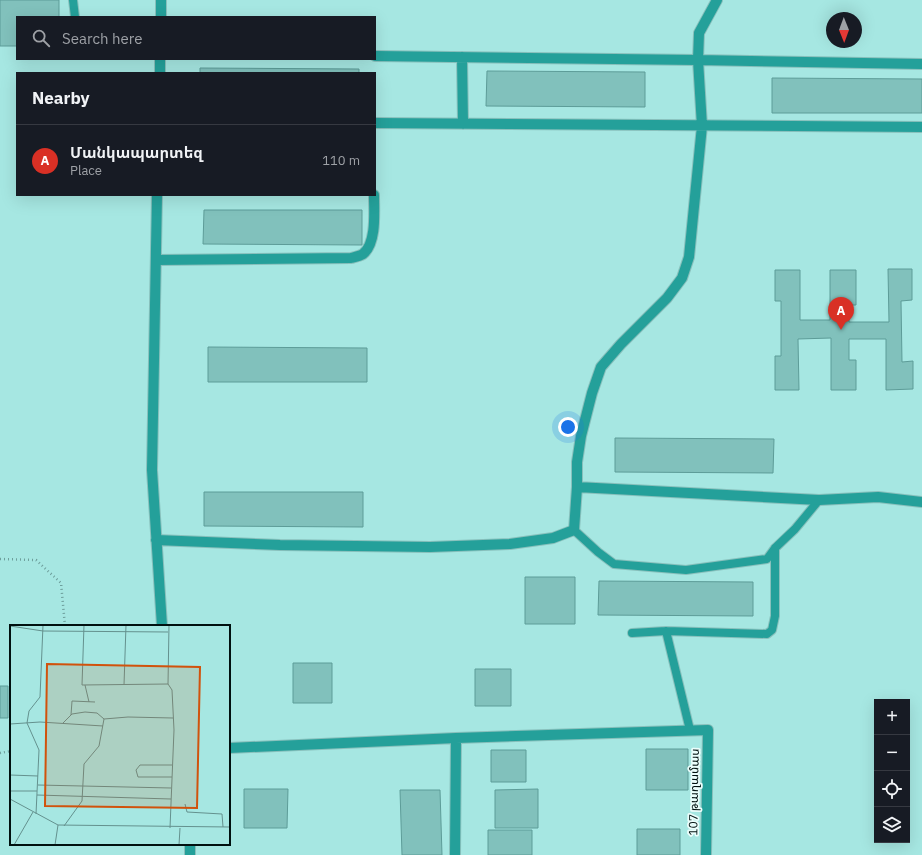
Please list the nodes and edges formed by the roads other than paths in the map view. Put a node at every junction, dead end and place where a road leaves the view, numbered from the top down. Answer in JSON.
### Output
{"nodes":[{"id":1,"x":73,"y":0,"type":"edge"},
{"id":2,"x":161,"y":0,"type":"edge"},
{"id":3,"x":717,"y":0,"type":"edge"},
{"id":4,"x":75,"y":16,"type":"edge"},
{"id":5,"x":161,"y":16,"type":"edge"},
{"id":6,"x":376,"y":56,"type":"edge"},
{"id":7,"x":462,"y":57,"type":"junction"},
{"id":8,"x":160,"y":60,"type":"edge"},
{"id":9,"x":698,"y":60,"type":"junction"},
{"id":10,"x":922,"y":64,"type":"edge"},
{"id":11,"x":160,"y":72,"type":"edge"},
{"id":12,"x":376,"y":123,"type":"edge"},
{"id":13,"x":463,"y":124,"type":"junction"},
{"id":14,"x":702,"y":126,"type":"junction"},
{"id":15,"x":922,"y":127,"type":"edge"},
{"id":16,"x":157,"y":196,"type":"edge"},
{"id":17,"x":374,"y":196,"type":"edge"},
{"id":18,"x":156,"y":260,"type":"junction"},
{"id":19,"x":577,"y":487,"type":"junction"},
{"id":20,"x":818,"y":500,"type":"junction"},
{"id":21,"x":922,"y":502,"type":"edge"},
{"id":22,"x":574,"y":530,"type":"junction"},
{"id":23,"x":156,"y":540,"type":"junction"},
{"id":24,"x":775,"y":548,"type":"junction"},
{"id":25,"x":162,"y":625,"type":"edge"},
{"id":26,"x":666,"y":631,"type":"junction"},
{"id":27,"x":632,"y":633,"type":"dead end"},
{"id":28,"x":690,"y":730,"type":"junction"},
{"id":29,"x":456,"y":738,"type":"junction"},
{"id":30,"x":230,"y":748,"type":"edge"},
{"id":31,"x":455,"y":855,"type":"edge"},
{"id":32,"x":706,"y":855,"type":"edge"}],
"edges":[{"from":1,"to":4,"type":"lane"},
{"from":2,"to":5,"type":"street"},
{"from":3,"to":9,"type":"street"},
{"from":6,"to":7,"type":"street"},
{"from":7,"to":9,"type":"street"},
{"from":7,"to":13,"type":"street"},
{"from":8,"to":11,"type":"street"},
{"from":9,"to":10,"type":"street"},
{"from":9,"to":14,"type":"street"},
{"from":12,"to":13,"type":"street"},
{"from":13,"to":14,"type":"street"},
{"from":14,"to":15,"type":"street"},
{"from":14,"to":19,"type":"street"},
{"from":16,"to":18,"type":"street"},
{"from":17,"to":18,"type":"street"},
{"from":18,"to":23,"type":"street"},
{"from":19,"to":20,"type":"street"},
{"from":19,"to":22,"type":"street"},
{"from":20,"to":21,"type":"street"},
{"from":20,"to":24,"type":"lane"},
{"from":22,"to":23,"type":"street"},
{"from":22,"to":24,"type":"lane"},
{"from":23,"to":25,"type":"street"},
{"from":24,"to":26,"type":"lane"},
{"from":26,"to":27,"type":"lane"},
{"from":26,"to":28,"type":"lane"},
{"from":28,"to":29,"type":"street"},
{"from":28,"to":32,"type":"street","name":"107 թաղամաս"},
{"from":29,"to":30,"type":"street"},
{"from":29,"to":31,"type":"street"}]}
